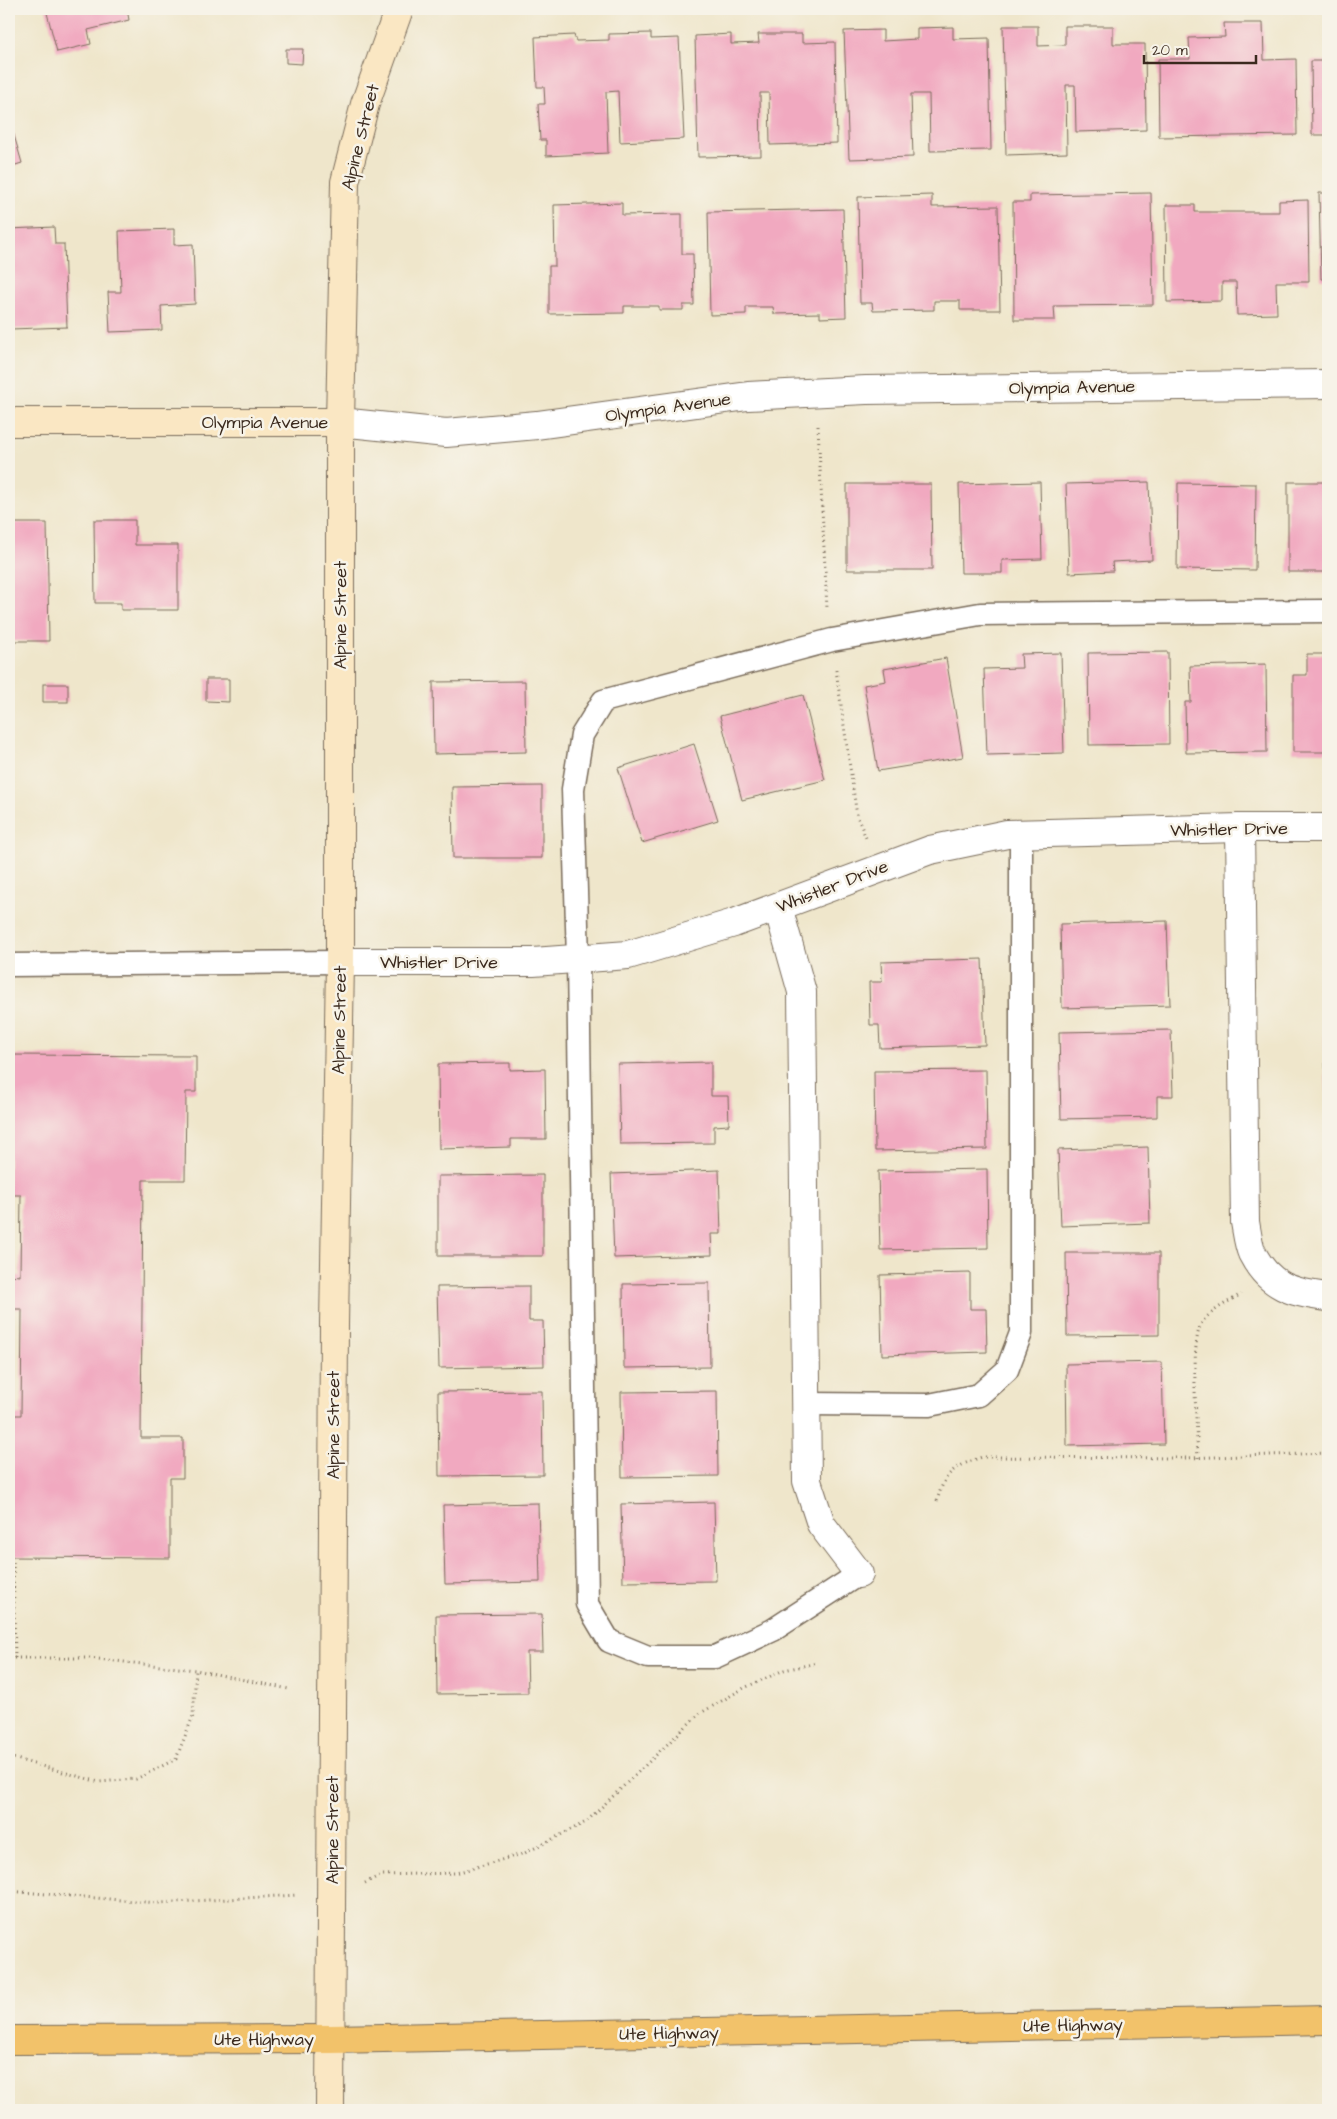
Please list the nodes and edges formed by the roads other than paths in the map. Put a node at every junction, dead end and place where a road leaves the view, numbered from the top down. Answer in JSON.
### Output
{"nodes":[{"id":1,"x":399,"y":9,"type":"edge"},
{"id":2,"x":1328,"y":384,"type":"edge"},
{"id":3,"x":9,"y":422,"type":"edge"},
{"id":4,"x":340,"y":422,"type":"junction"},
{"id":5,"x":1328,"y":611,"type":"edge"},
{"id":6,"x":1240,"y":828,"type":"junction"},
{"id":7,"x":1328,"y":828,"type":"edge"},
{"id":8,"x":1021,"y":833,"type":"junction"},
{"id":9,"x":778,"y":907,"type":"junction"},
{"id":10,"x":578,"y":959,"type":"junction"},
{"id":11,"x":340,"y":962,"type":"junction"},
{"id":12,"x":9,"y":965,"type":"edge"},
{"id":13,"x":1328,"y":1297,"type":"edge"},
{"id":14,"x":806,"y":1404,"type":"junction"},
{"id":15,"x":859,"y":1574,"type":"joint"},
{"id":16,"x":1328,"y":2020,"type":"edge"},
{"id":17,"x":331,"y":2039,"type":"junction"},
{"id":18,"x":9,"y":2040,"type":"edge"},
{"id":19,"x":330,"y":2110,"type":"edge"}],
"edges":[{"from":1,"to":4,"type":"street","name":"Alpine Street"},
{"from":2,"to":4,"type":"street","name":"Olympia Avenue"},
{"from":3,"to":4,"type":"street","name":"Olympia Avenue"},
{"from":4,"to":11,"type":"street","name":"Alpine Street"},
{"from":5,"to":10,"type":"lane"},
{"from":6,"to":7,"type":"street","name":"Whistler Drive"},
{"from":6,"to":8,"type":"street","name":"Whistler Drive"},
{"from":6,"to":13,"type":"street"},
{"from":8,"to":9,"type":"street","name":"Whistler Drive"},
{"from":8,"to":14,"type":"lane"},
{"from":9,"to":10,"type":"street","name":"Whistler Drive"},
{"from":9,"to":14,"type":"street"},
{"from":10,"to":11,"type":"street","name":"Whistler Drive"},
{"from":10,"to":15,"type":"lane"},
{"from":11,"to":12,"type":"lane"},
{"from":11,"to":17,"type":"street","name":"Alpine Street"},
{"from":14,"to":15,"type":"street"},
{"from":16,"to":17,"type":"main road","name":"Ute Highway"},
{"from":17,"to":18,"type":"main road","name":"Ute Highway"},
{"from":17,"to":19,"type":"street","name":"Alpine Street"}]}
